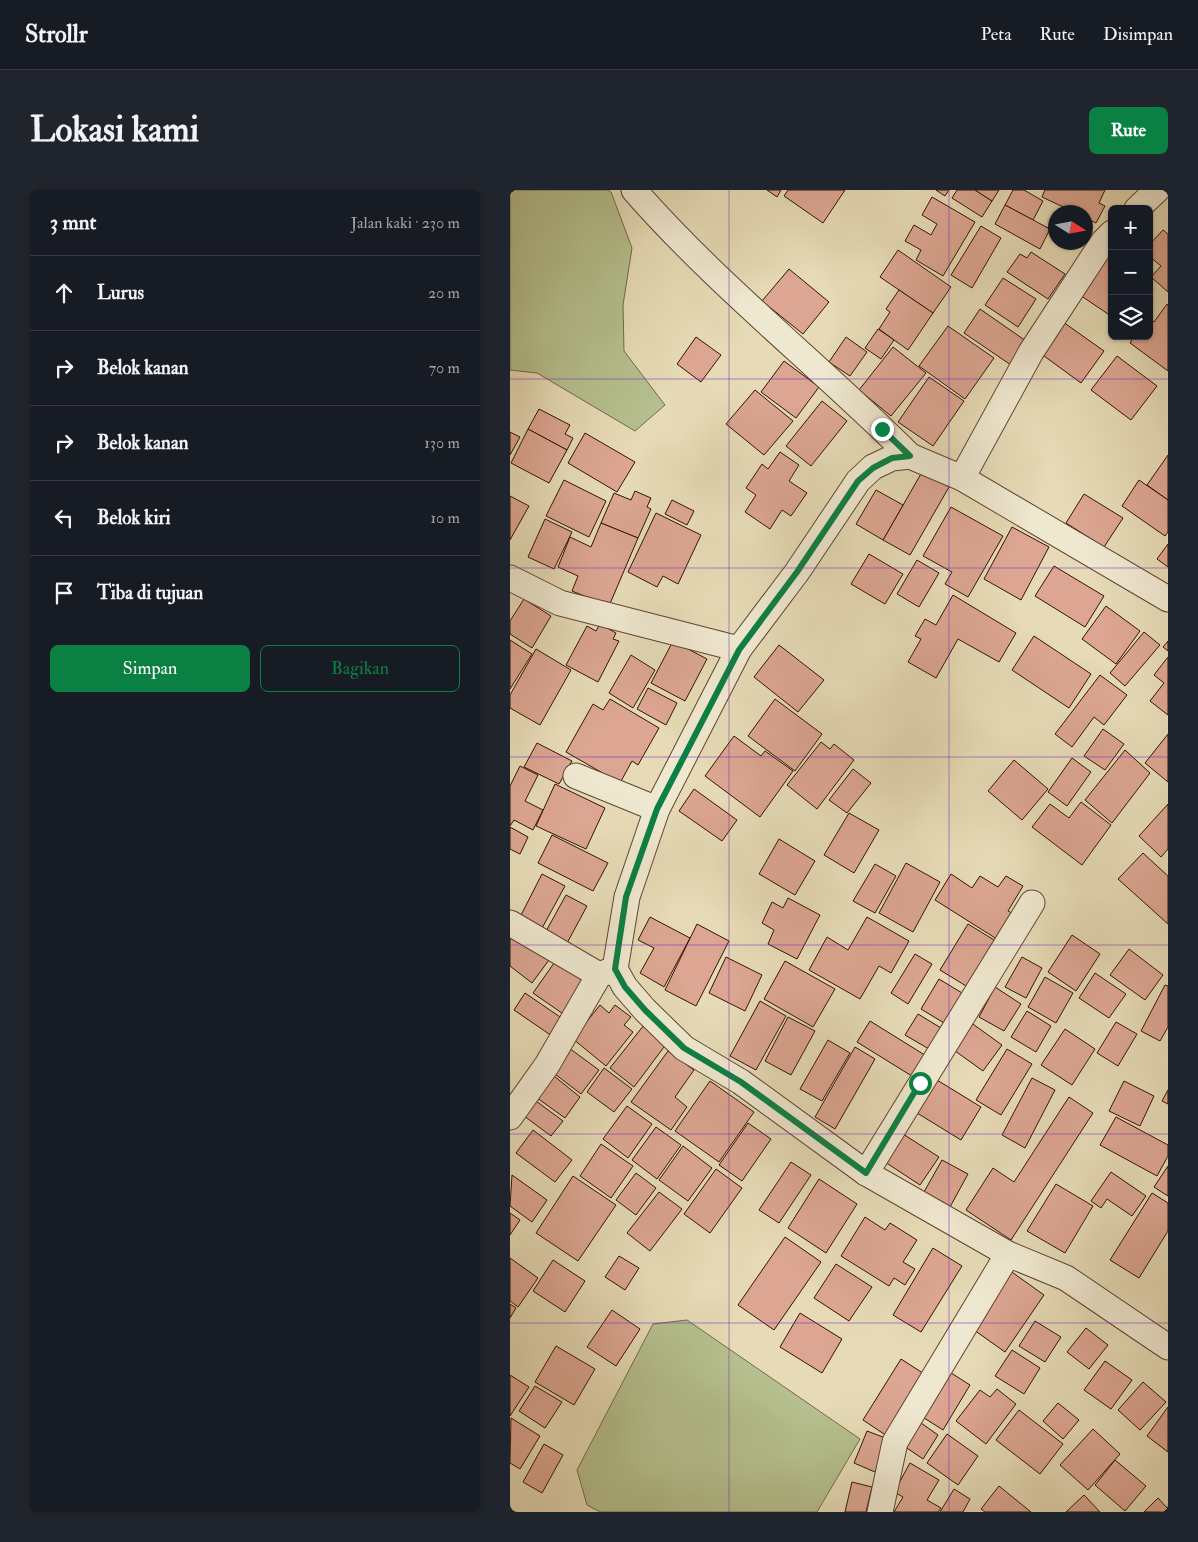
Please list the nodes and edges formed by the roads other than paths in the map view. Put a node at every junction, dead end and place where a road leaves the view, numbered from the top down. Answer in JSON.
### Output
{"nodes":[{"id":1,"x":634,"y":190,"type":"edge"},
{"id":2,"x":1156,"y":190,"type":"edge"},
{"id":3,"x":1141,"y":205,"type":"edge"},
{"id":4,"x":1108,"y":237,"type":"edge"},
{"id":5,"x":910,"y":456,"type":"junction"},
{"id":6,"x":962,"y":478,"type":"junction"},
{"id":7,"x":510,"y":578,"type":"edge"},
{"id":8,"x":1168,"y":598,"type":"edge"},
{"id":9,"x":739,"y":650,"type":"junction"},
{"id":10,"x":576,"y":776,"type":"dead end"},
{"id":11,"x":657,"y":809,"type":"junction"},
{"id":12,"x":1032,"y":903,"type":"dead end"},
{"id":13,"x":510,"y":923,"type":"edge"},
{"id":14,"x":607,"y":972,"type":"junction"},
{"id":15,"x":510,"y":1116,"type":"edge"},
{"id":16,"x":866,"y":1173,"type":"junction"},
{"id":17,"x":1008,"y":1254,"type":"junction"},
{"id":18,"x":1168,"y":1347,"type":"edge"},
{"id":19,"x":880,"y":1512,"type":"edge"}],
"edges":[{"from":1,"to":5,"type":"street"},
{"from":2,"to":3,"type":"street"},
{"from":4,"to":6,"type":"street"},
{"from":5,"to":6,"type":"street"},
{"from":5,"to":9,"type":"street"},
{"from":6,"to":8,"type":"street"},
{"from":7,"to":9,"type":"street"},
{"from":9,"to":11,"type":"street"},
{"from":10,"to":11,"type":"street"},
{"from":11,"to":14,"type":"street"},
{"from":12,"to":16,"type":"street"},
{"from":13,"to":14,"type":"street"},
{"from":14,"to":15,"type":"street"},
{"from":14,"to":16,"type":"street"},
{"from":16,"to":17,"type":"street"},
{"from":17,"to":18,"type":"street"},
{"from":17,"to":19,"type":"street"}]}
